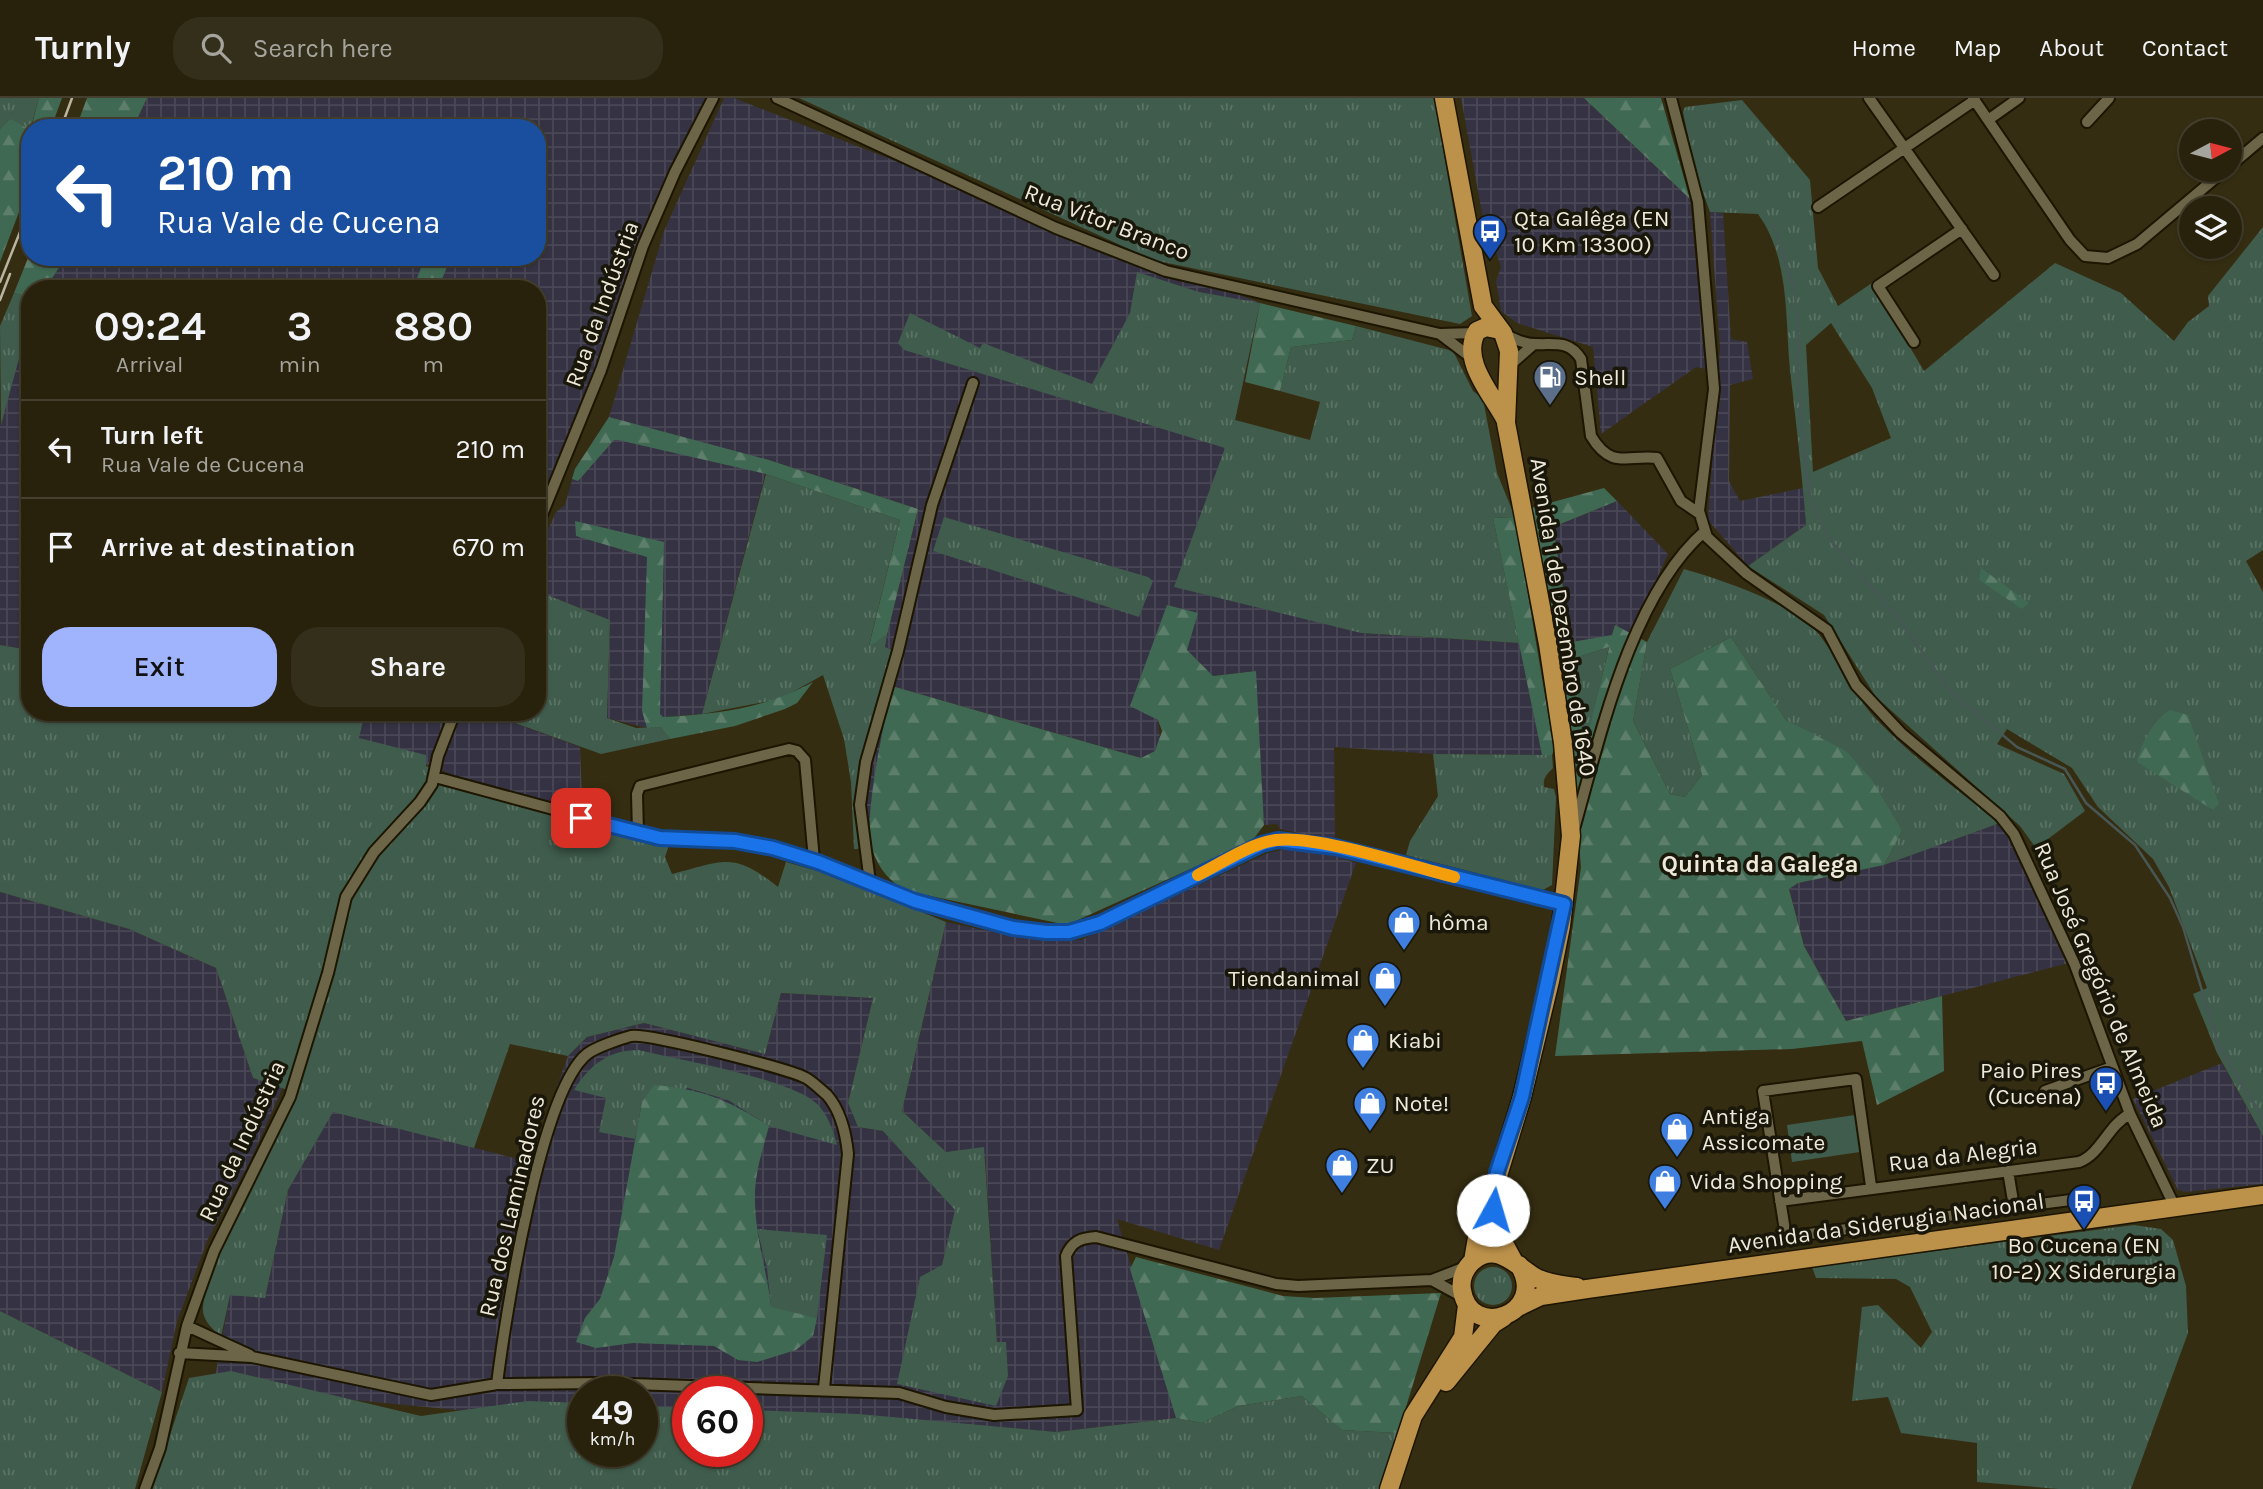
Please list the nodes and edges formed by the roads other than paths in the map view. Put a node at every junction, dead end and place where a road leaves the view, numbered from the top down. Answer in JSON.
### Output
{"nodes":[{"id":1,"x":713,"y":98,"type":"edge"},
{"id":2,"x":776,"y":98,"type":"edge"},
{"id":3,"x":1444,"y":98,"type":"edge"},
{"id":4,"x":1674,"y":98,"type":"edge"},
{"id":5,"x":1869,"y":98,"type":"edge"},
{"id":6,"x":2019,"y":98,"type":"edge"},
{"id":7,"x":2109,"y":98,"type":"edge"},
{"id":8,"x":1974,"y":99,"type":"edge"},
{"id":9,"x":1988,"y":120,"type":"junction"},
{"id":10,"x":2087,"y":122,"type":"dead end"},
{"id":11,"x":2263,"y":138,"type":"edge"},
{"id":12,"x":1904,"y":148,"type":"junction"},
{"id":13,"x":2242,"y":156,"type":"edge"},
{"id":14,"x":2210,"y":182,"type":"edge"},
{"id":15,"x":1818,"y":206,"type":"dead end"},
{"id":16,"x":1962,"y":229,"type":"junction"},
{"id":17,"x":1994,"y":275,"type":"dead end"},
{"id":18,"x":1483,"y":306,"type":"junction"},
{"id":19,"x":1476,"y":332,"type":"junction"},
{"id":20,"x":1502,"y":332,"type":"junction"},
{"id":21,"x":1440,"y":334,"type":"junction"},
{"id":22,"x":1914,"y":342,"type":"dead end"},
{"id":23,"x":1534,"y":344,"type":"junction"},
{"id":24,"x":1476,"y":367,"type":"junction"},
{"id":25,"x":1509,"y":368,"type":"junction"},
{"id":26,"x":973,"y":383,"type":"dead end"},
{"id":27,"x":1506,"y":422,"type":"junction"},
{"id":28,"x":546,"y":505,"type":"edge"},
{"id":29,"x":1700,"y":514,"type":"junction"},
{"id":30,"x":1705,"y":531,"type":"junction"},
{"id":31,"x":452,"y":721,"type":"edge"},
{"id":32,"x":435,"y":777,"type":"junction"},
{"id":33,"x":638,"y":834,"type":"junction"},
{"id":34,"x":1570,"y":841,"type":"junction"},
{"id":35,"x":814,"y":860,"type":"junction"},
{"id":36,"x":870,"y":882,"type":"junction"},
{"id":37,"x":1564,"y":904,"type":"junction"},
{"id":38,"x":1527,"y":1067,"type":"junction"},
{"id":39,"x":2112,"y":1067,"type":"junction"},
{"id":40,"x":2045,"y":1091,"type":"dead end"},
{"id":41,"x":2130,"y":1114,"type":"junction"},
{"id":42,"x":2008,"y":1171,"type":"junction"},
{"id":43,"x":1871,"y":1186,"type":"junction"},
{"id":44,"x":2263,"y":1195,"type":"edge"},
{"id":45,"x":2094,"y":1197,"type":"dead end"},
{"id":46,"x":1780,"y":1201,"type":"junction"},
{"id":47,"x":2014,"y":1207,"type":"junction"},
{"id":48,"x":2175,"y":1207,"type":"junction"},
{"id":49,"x":1516,"y":1263,"type":"junction"},
{"id":50,"x":1470,"y":1264,"type":"junction"},
{"id":51,"x":1432,"y":1280,"type":"junction"},
{"id":52,"x":1587,"y":1289,"type":"junction"},
{"id":53,"x":1466,"y":1302,"type":"junction"},
{"id":54,"x":1512,"y":1311,"type":"junction"},
{"id":55,"x":187,"y":1326,"type":"junction"},
{"id":56,"x":179,"y":1353,"type":"junction"},
{"id":57,"x":252,"y":1357,"type":"junction"},
{"id":58,"x":497,"y":1384,"type":"junction"},
{"id":59,"x":824,"y":1388,"type":"junction"},
{"id":60,"x":1400,"y":1456,"type":"junction"},
{"id":61,"x":145,"y":1489,"type":"edge"},
{"id":62,"x":1389,"y":1489,"type":"edge"}],
"edges":[{"from":1,"to":28,"type":"street","name":"Rua da Indústria"},
{"from":2,"to":21,"type":"street","name":"Rua Vítor Branco"},
{"from":3,"to":18,"type":"main road"},
{"from":4,"to":29,"type":"street"},
{"from":5,"to":12,"type":"street"},
{"from":6,"to":9,"type":"street"},
{"from":7,"to":10,"type":"street"},
{"from":8,"to":9,"type":"street"},
{"from":8,"to":12,"type":"street"},
{"from":9,"to":14,"type":"street"},
{"from":11,"to":13,"type":"street"},
{"from":12,"to":15,"type":"street"},
{"from":12,"to":16,"type":"street"},
{"from":16,"to":17,"type":"street"},
{"from":16,"to":22,"type":"street"},
{"from":18,"to":19,"type":"main road"},
{"from":18,"to":20,"type":"main road"},
{"from":19,"to":20,"type":"main road"},
{"from":19,"to":21,"type":"street","name":"Rua Vítor Branco"},
{"from":19,"to":24,"type":"main road"},
{"from":20,"to":23,"type":"street"},
{"from":20,"to":25,"type":"main road"},
{"from":21,"to":24,"type":"street","name":"Rua Vítor Branco"},
{"from":23,"to":25,"type":"street"},
{"from":23,"to":29,"type":"street"},
{"from":24,"to":25,"type":"main road"},
{"from":24,"to":27,"type":"main road","name":"Avenida 1 de Dezembro de 1640"},
{"from":25,"to":27,"type":"main road","name":"Avenida 1 de Dezembro de 1640"},
{"from":26,"to":36,"type":"street"},
{"from":27,"to":34,"type":"main road","name":"Avenida 1 de Dezembro de 1640"},
{"from":29,"to":30,"type":"street"},
{"from":30,"to":34,"type":"street"},
{"from":30,"to":39,"type":"street","name":"Rua José Gregório de Almeida"},
{"from":31,"to":32,"type":"street","name":"Rua da Indústria"},
{"from":32,"to":33,"type":"street"},
{"from":32,"to":55,"type":"street","name":"Rua da Indústria"},
{"from":33,"to":35,"type":"street"},
{"from":33,"to":35,"type":"street"},
{"from":34,"to":37,"type":"main road","name":"Avenida 1 de Dezembro de 1640"},
{"from":35,"to":36,"type":"street"},
{"from":36,"to":37,"type":"street"},
{"from":37,"to":38,"type":"main road","name":"Avenida 1 de Dezembro de 1640"},
{"from":38,"to":49,"type":"main road","name":"Avenida 1 de Dezembro de 1640"},
{"from":38,"to":50,"type":"main road","name":"Avenida 1 de Dezembro de 1640"},
{"from":39,"to":40,"type":"street"},
{"from":39,"to":41,"type":"street","name":"Rua José Gregório de Almeida"},
{"from":41,"to":42,"type":"street","name":"Rua da Alegria"},
{"from":41,"to":48,"type":"street","name":"Rua José Gregório de Almeida"},
{"from":42,"to":43,"type":"street","name":"Rua da Alegria"},
{"from":42,"to":47,"type":"street"},
{"from":43,"to":46,"type":"street","name":"Rua da Alegria"},
{"from":43,"to":46,"type":"street"},
{"from":44,"to":48,"type":"main road","name":"Avenida da Siderugia Nacional"},
{"from":45,"to":47,"type":"street"},
{"from":46,"to":47,"type":"street"},
{"from":48,"to":52,"type":"main road","name":"Avenida da Siderugia Nacional"},
{"from":49,"to":50,"type":"main road"},
{"from":49,"to":52,"type":"main road"},
{"from":49,"to":54,"type":"main road"},
{"from":50,"to":51,"type":"street"},
{"from":50,"to":53,"type":"main road"},
{"from":51,"to":53,"type":"street"},
{"from":51,"to":59,"type":"street"},
{"from":52,"to":54,"type":"main road","name":"Avenida da Siderugia Nacional"},
{"from":53,"to":54,"type":"main road"},
{"from":53,"to":60,"type":"main road"},
{"from":54,"to":60,"type":"main road"},
{"from":55,"to":56,"type":"street","name":"Rua da Indústria"},
{"from":55,"to":57,"type":"street"},
{"from":56,"to":57,"type":"street"},
{"from":56,"to":61,"type":"street","name":"Rua da Indústria"},
{"from":57,"to":58,"type":"street"},
{"from":58,"to":59,"type":"street"},
{"from":58,"to":59,"type":"street","name":"Rua dos Laminadores"},
{"from":60,"to":62,"type":"main road"}]}
